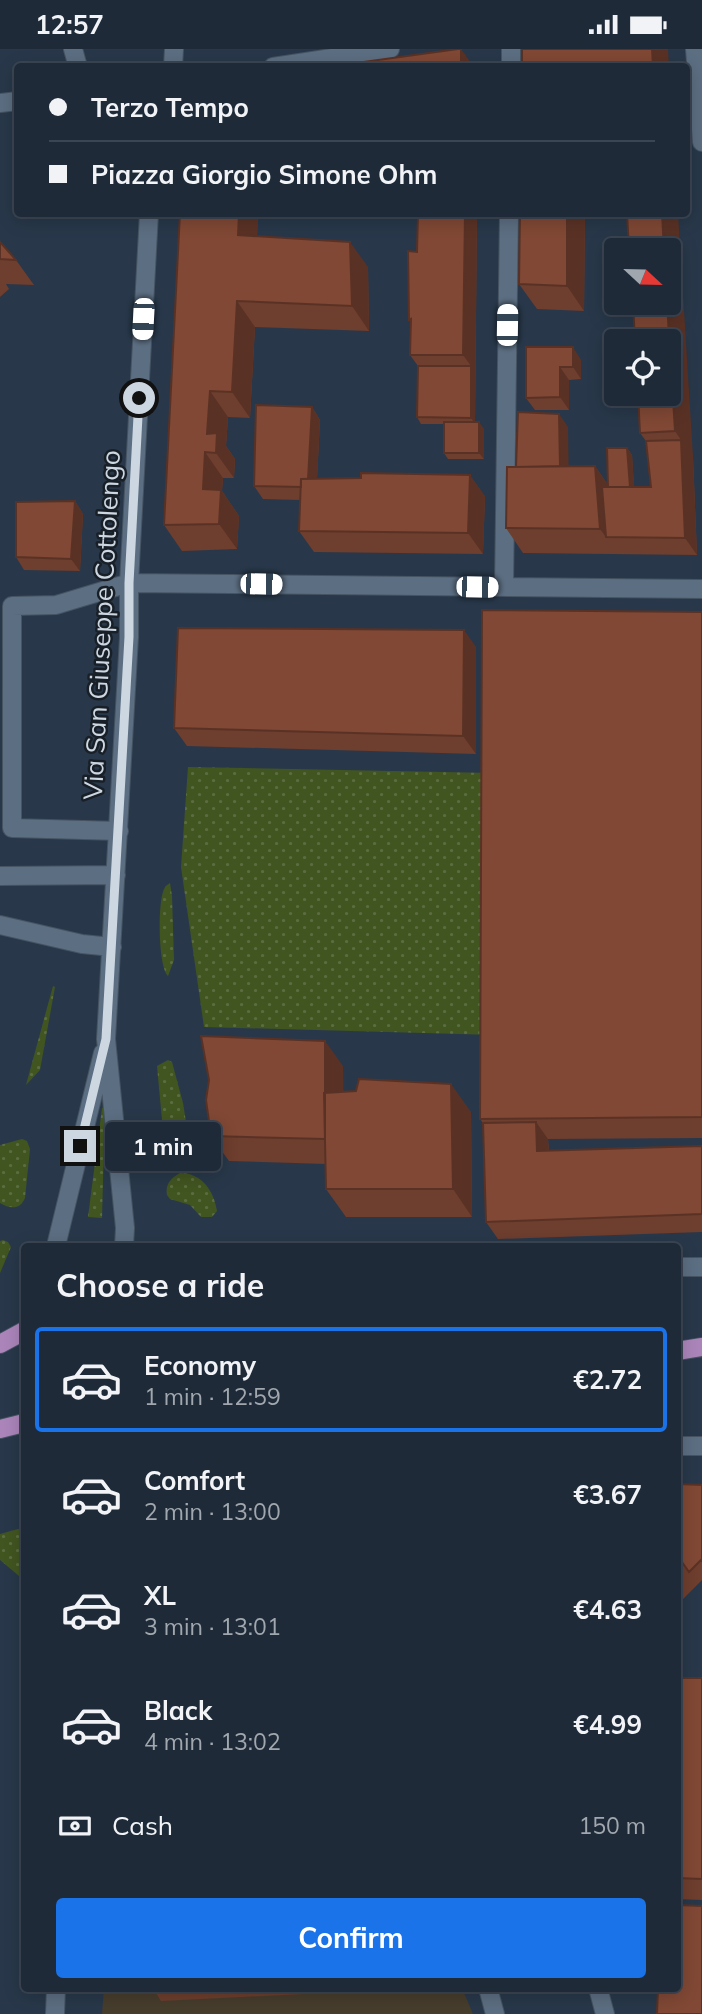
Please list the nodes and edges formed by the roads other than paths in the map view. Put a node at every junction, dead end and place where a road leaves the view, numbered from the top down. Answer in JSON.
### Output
{"nodes":[{"id":1,"x":390,"y":49,"type":"edge"},
{"id":2,"x":695,"y":49,"type":"edge"},
{"id":3,"x":299,"y":63,"type":"edge"},
{"id":4,"x":701,"y":103,"type":"edge"},
{"id":5,"x":702,"y":142,"type":"edge"},
{"id":6,"x":149,"y":217,"type":"edge"},
{"id":7,"x":509,"y":217,"type":"edge"},
{"id":8,"x":129,"y":583,"type":"junction"},
{"id":9,"x":504,"y":587,"type":"junction"},
{"id":10,"x":702,"y":589,"type":"edge"},
{"id":11,"x":119,"y":831,"type":"junction"},
{"id":12,"x":0,"y":876,"type":"edge"},
{"id":13,"x":116,"y":876,"type":"junction"},
{"id":14,"x":0,"y":925,"type":"edge"},
{"id":15,"x":112,"y":947,"type":"junction"},
{"id":16,"x":106,"y":1039,"type":"junction"},
{"id":17,"x":57,"y":1243,"type":"edge"},
{"id":18,"x":124,"y":1243,"type":"edge"},
{"id":19,"x":681,"y":1267,"type":"edge"},
{"id":20,"x":702,"y":1267,"type":"edge"},
{"id":21,"x":21,"y":1333,"type":"edge"},
{"id":22,"x":681,"y":1342,"type":"edge"},
{"id":23,"x":0,"y":1344,"type":"edge"},
{"id":24,"x":702,"y":1346,"type":"edge"},
{"id":25,"x":681,"y":1350,"type":"edge"},
{"id":26,"x":21,"y":1424,"type":"edge"},
{"id":27,"x":0,"y":1429,"type":"edge"},
{"id":28,"x":681,"y":1446,"type":"edge"},
{"id":29,"x":702,"y":1446,"type":"edge"},
{"id":30,"x":57,"y":1992,"type":"edge"},
{"id":31,"x":489,"y":1992,"type":"edge"},
{"id":32,"x":599,"y":1992,"type":"edge"},
{"id":33,"x":55,"y":2014,"type":"edge"},
{"id":34,"x":495,"y":2014,"type":"edge"},
{"id":35,"x":605,"y":2014,"type":"edge"}],
"edges":[{"from":1,"to":3,"type":"street"},
{"from":2,"to":4,"type":"street"},
{"from":4,"to":5,"type":"street"},
{"from":6,"to":8,"type":"street","name":"Via San Giuseppe Cottolengo"},
{"from":7,"to":9,"type":"street"},
{"from":8,"to":9,"type":"street"},
{"from":8,"to":11,"type":"street","name":"Via San Giuseppe Cottolengo"},
{"from":8,"to":11,"type":"street"},
{"from":9,"to":10,"type":"street"},
{"from":11,"to":13,"type":"street","name":"Via San Giuseppe Cottolengo"},
{"from":12,"to":13,"type":"street"},
{"from":13,"to":15,"type":"street","name":"Via San Giuseppe Cottolengo"},
{"from":14,"to":15,"type":"street"},
{"from":15,"to":16,"type":"street","name":"Via San Giuseppe Cottolengo"},
{"from":16,"to":17,"type":"street"},
{"from":16,"to":18,"type":"street"},
{"from":19,"to":20,"type":"street"},
{"from":21,"to":23,"type":"main road"},
{"from":22,"to":24,"type":"main road"},
{"from":24,"to":25,"type":"main road"},
{"from":26,"to":27,"type":"main road"},
{"from":28,"to":29,"type":"street"},
{"from":30,"to":33,"type":"street"},
{"from":31,"to":34,"type":"street"},
{"from":32,"to":35,"type":"street"}]}
